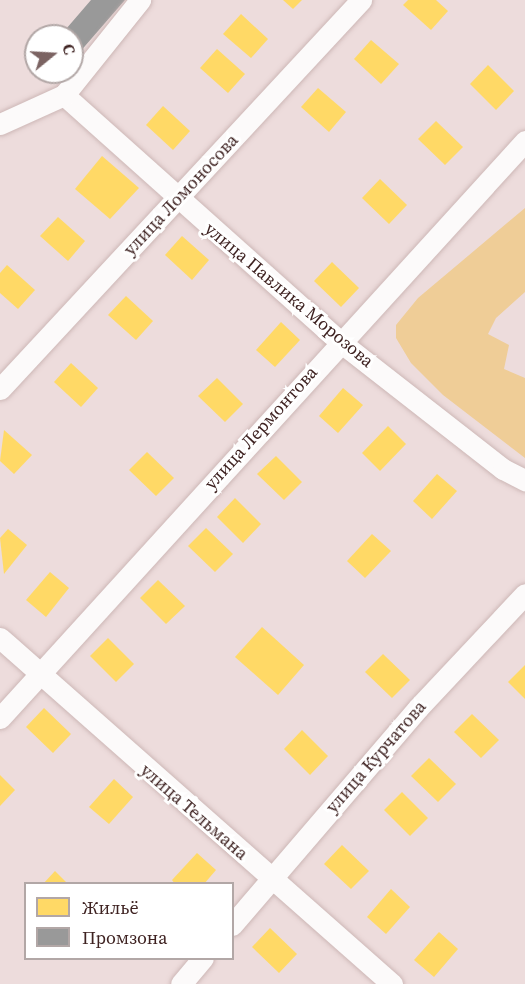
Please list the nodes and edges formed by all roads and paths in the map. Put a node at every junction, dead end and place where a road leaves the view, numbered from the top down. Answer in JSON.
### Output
{"nodes":[{"id":1,"x":140,"y":0,"type":"edge"},
{"id":2,"x":361,"y":0,"type":"edge"},
{"id":3,"x":64,"y":95,"type":"junction"},
{"id":4,"x":0,"y":124,"type":"edge"},
{"id":5,"x":525,"y":141,"type":"edge"},
{"id":6,"x":177,"y":198,"type":"junction"},
{"id":7,"x":339,"y":341,"type":"junction"},
{"id":8,"x":0,"y":389,"type":"edge"},
{"id":9,"x":525,"y":480,"type":"edge"},
{"id":10,"x":525,"y":594,"type":"edge"},
{"id":11,"x":0,"y":638,"type":"edge"},
{"id":12,"x":39,"y":675,"type":"junction"},
{"id":13,"x":0,"y":718,"type":"edge"},
{"id":14,"x":271,"y":880,"type":"junction"},
{"id":15,"x":234,"y":923,"type":"edge"},
{"id":16,"x":201,"y":960,"type":"edge"},
{"id":17,"x":181,"y":984,"type":"edge"},
{"id":18,"x":392,"y":984,"type":"edge"}],
"edges":[{"from":1,"to":3,"type":"street"},
{"from":2,"to":6,"type":"street","name":"улица Ломоносова"},
{"from":3,"to":4,"type":"street"},
{"from":3,"to":6,"type":"street","name":"улица Павлика Морозова"},
{"from":5,"to":7,"type":"street","name":"улица Лермонтова"},
{"from":6,"to":7,"type":"street","name":"улица Павлика Морозова"},
{"from":6,"to":8,"type":"street","name":"улица Ломоносова"},
{"from":7,"to":9,"type":"street","name":"улица Павлика Морозова"},
{"from":7,"to":12,"type":"street","name":"улица Лермонтова"},
{"from":10,"to":14,"type":"street","name":"улица Курчатова"},
{"from":11,"to":12,"type":"street","name":"улица Тельмана"},
{"from":12,"to":13,"type":"street","name":"улица Лермонтова"},
{"from":12,"to":14,"type":"street","name":"улица Тельмана"},
{"from":14,"to":15,"type":"street","name":"улица Курчатова"},
{"from":14,"to":18,"type":"street","name":"улица Тельмана"},
{"from":16,"to":17,"type":"street"}]}
